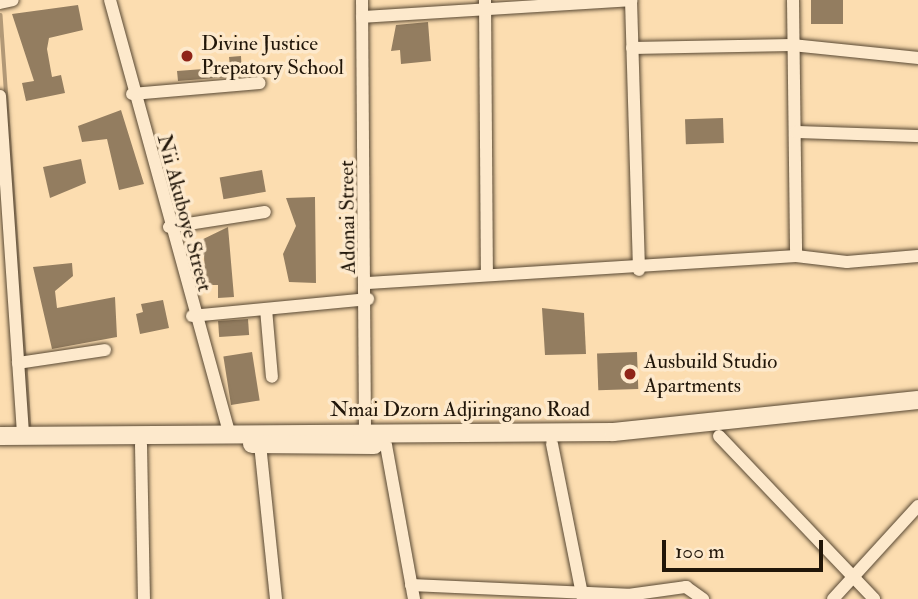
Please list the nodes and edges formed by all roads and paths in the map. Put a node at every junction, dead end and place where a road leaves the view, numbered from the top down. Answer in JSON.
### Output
{"nodes":[{"id":1,"x":13,"y":0,"type":"edge"},
{"id":2,"x":110,"y":0,"type":"edge"},
{"id":3,"x":362,"y":0,"type":"edge"},
{"id":4,"x":631,"y":0,"type":"edge"},
{"id":5,"x":793,"y":0,"type":"edge"},
{"id":6,"x":0,"y":3,"type":"edge"},
{"id":7,"x":485,"y":5,"type":"edge"},
{"id":8,"x":362,"y":17,"type":"junction"},
{"id":9,"x":792,"y":45,"type":"junction"},
{"id":10,"x":632,"y":48,"type":"junction"},
{"id":11,"x":918,"y":58,"type":"edge"},
{"id":12,"x":260,"y":83,"type":"dead end"},
{"id":13,"x":132,"y":94,"type":"junction"},
{"id":14,"x":0,"y":96,"type":"edge"},
{"id":15,"x":796,"y":132,"type":"junction"},
{"id":16,"x":918,"y":136,"type":"edge"},
{"id":17,"x":2,"y":145,"type":"edge"},
{"id":18,"x":265,"y":212,"type":"dead end"},
{"id":19,"x":169,"y":227,"type":"junction"},
{"id":20,"x":796,"y":256,"type":"junction"},
{"id":21,"x":918,"y":256,"type":"edge"},
{"id":22,"x":639,"y":270,"type":"junction"},
{"id":23,"x":486,"y":275,"type":"junction"},
{"id":24,"x":368,"y":282,"type":"junction"},
{"id":25,"x":368,"y":299,"type":"junction"},
{"id":26,"x":266,"y":309,"type":"junction"},
{"id":27,"x":192,"y":316,"type":"junction"},
{"id":28,"x":105,"y":350,"type":"dead end"},
{"id":29,"x":18,"y":363,"type":"junction"},
{"id":30,"x":272,"y":377,"type":"dead end"},
{"id":31,"x":918,"y":400,"type":"edge"},
{"id":32,"x":918,"y":412,"type":"edge"},
{"id":33,"x":866,"y":414,"type":"junction"},
{"id":34,"x":229,"y":433,"type":"junction"},
{"id":35,"x":365,"y":433,"type":"junction"},
{"id":36,"x":0,"y":436,"type":"edge"},
{"id":37,"x":719,"y":436,"type":"junction"},
{"id":38,"x":23,"y":437,"type":"junction"},
{"id":39,"x":293,"y":439,"type":"junction"},
{"id":40,"x":260,"y":444,"type":"junction"},
{"id":41,"x":552,"y":444,"type":"junction"},
{"id":42,"x":141,"y":445,"type":"junction"},
{"id":43,"x":386,"y":445,"type":"junction"},
{"id":44,"x":0,"y":447,"type":"edge"},
{"id":45,"x":918,"y":506,"type":"edge"},
{"id":46,"x":851,"y":578,"type":"junction"},
{"id":47,"x":411,"y":585,"type":"junction"},
{"id":48,"x":583,"y":596,"type":"edge"},
{"id":49,"x":144,"y":599,"type":"edge"},
{"id":50,"x":276,"y":599,"type":"edge"},
{"id":51,"x":414,"y":599,"type":"edge"},
{"id":52,"x":703,"y":599,"type":"edge"},
{"id":53,"x":833,"y":599,"type":"edge"},
{"id":54,"x":874,"y":599,"type":"edge"}],
"edges":[{"from":1,"to":6,"type":"street"},
{"from":2,"to":13,"type":"street","name":"Nii Akuboye Street"},
{"from":3,"to":8,"type":"street","name":"Adonai Street"},
{"from":4,"to":7,"type":"street"},
{"from":4,"to":10,"type":"street"},
{"from":5,"to":9,"type":"street"},
{"from":7,"to":8,"type":"street"},
{"from":7,"to":23,"type":"street"},
{"from":8,"to":24,"type":"street","name":"Adonai Street"},
{"from":9,"to":10,"type":"street"},
{"from":9,"to":11,"type":"street"},
{"from":9,"to":15,"type":"street"},
{"from":10,"to":22,"type":"street"},
{"from":12,"to":13,"type":"street"},
{"from":13,"to":19,"type":"street","name":"Nii Akuboye Street"},
{"from":14,"to":17,"type":"street"},
{"from":15,"to":16,"type":"street"},
{"from":15,"to":20,"type":"street"},
{"from":17,"to":29,"type":"street"},
{"from":18,"to":19,"type":"street"},
{"from":19,"to":27,"type":"street","name":"Nii Akuboye Street"},
{"from":20,"to":21,"type":"street"},
{"from":20,"to":22,"type":"street"},
{"from":22,"to":23,"type":"street"},
{"from":23,"to":24,"type":"street"},
{"from":24,"to":25,"type":"street","name":"Adonai Street"},
{"from":25,"to":26,"type":"street"},
{"from":25,"to":35,"type":"street","name":"Adonai Street"},
{"from":26,"to":27,"type":"street"},
{"from":26,"to":30,"type":"street"},
{"from":27,"to":34,"type":"street","name":"Nii Akuboye Street"},
{"from":28,"to":29,"type":"street"},
{"from":29,"to":38,"type":"street"},
{"from":31,"to":33,"type":"main road","name":"Nmai Dzorn Adjiringano Road"},
{"from":32,"to":33,"type":"main road","name":"Nmai Dzorn Adjiringano Road"},
{"from":33,"to":35,"type":"main road","name":"Nmai Dzorn Adjiringano Road"},
{"from":33,"to":37,"type":"main road","name":"Nmai Dzorn Adjiringano Road"},
{"from":34,"to":38,"type":"main road","name":"Nmai Dzorn Adjiringano Road"},
{"from":34,"to":39,"type":"main road","name":"Nmai Dzorn Adjiringano Road"},
{"from":35,"to":39,"type":"main road","name":"Nmai Dzorn Adjiringano Road"},
{"from":36,"to":38,"type":"main road","name":"Nmai Dzorn Adjiringano Road"},
{"from":37,"to":41,"type":"main road","name":"Nmai Dzorn Adjiringano Road"},
{"from":37,"to":46,"type":"street"},
{"from":39,"to":40,"type":"main road","name":"Nmai Dzorn Adjiringano Road"},
{"from":39,"to":43,"type":"main road","name":"Nmai Dzorn Adjiringano Road"},
{"from":40,"to":42,"type":"main road","name":"Nmai Dzorn Adjiringano Road"},
{"from":40,"to":50,"type":"street"},
{"from":41,"to":43,"type":"main road","name":"Nmai Dzorn Adjiringano Road"},
{"from":41,"to":48,"type":"street"},
{"from":42,"to":44,"type":"main road","name":"Nmai Dzorn Adjiringano Road"},
{"from":42,"to":49,"type":"street"},
{"from":43,"to":47,"type":"street"},
{"from":45,"to":46,"type":"street"},
{"from":46,"to":53,"type":"street"},
{"from":46,"to":54,"type":"street"},
{"from":47,"to":48,"type":"street"},
{"from":47,"to":51,"type":"street"},
{"from":48,"to":52,"type":"street"}]}
